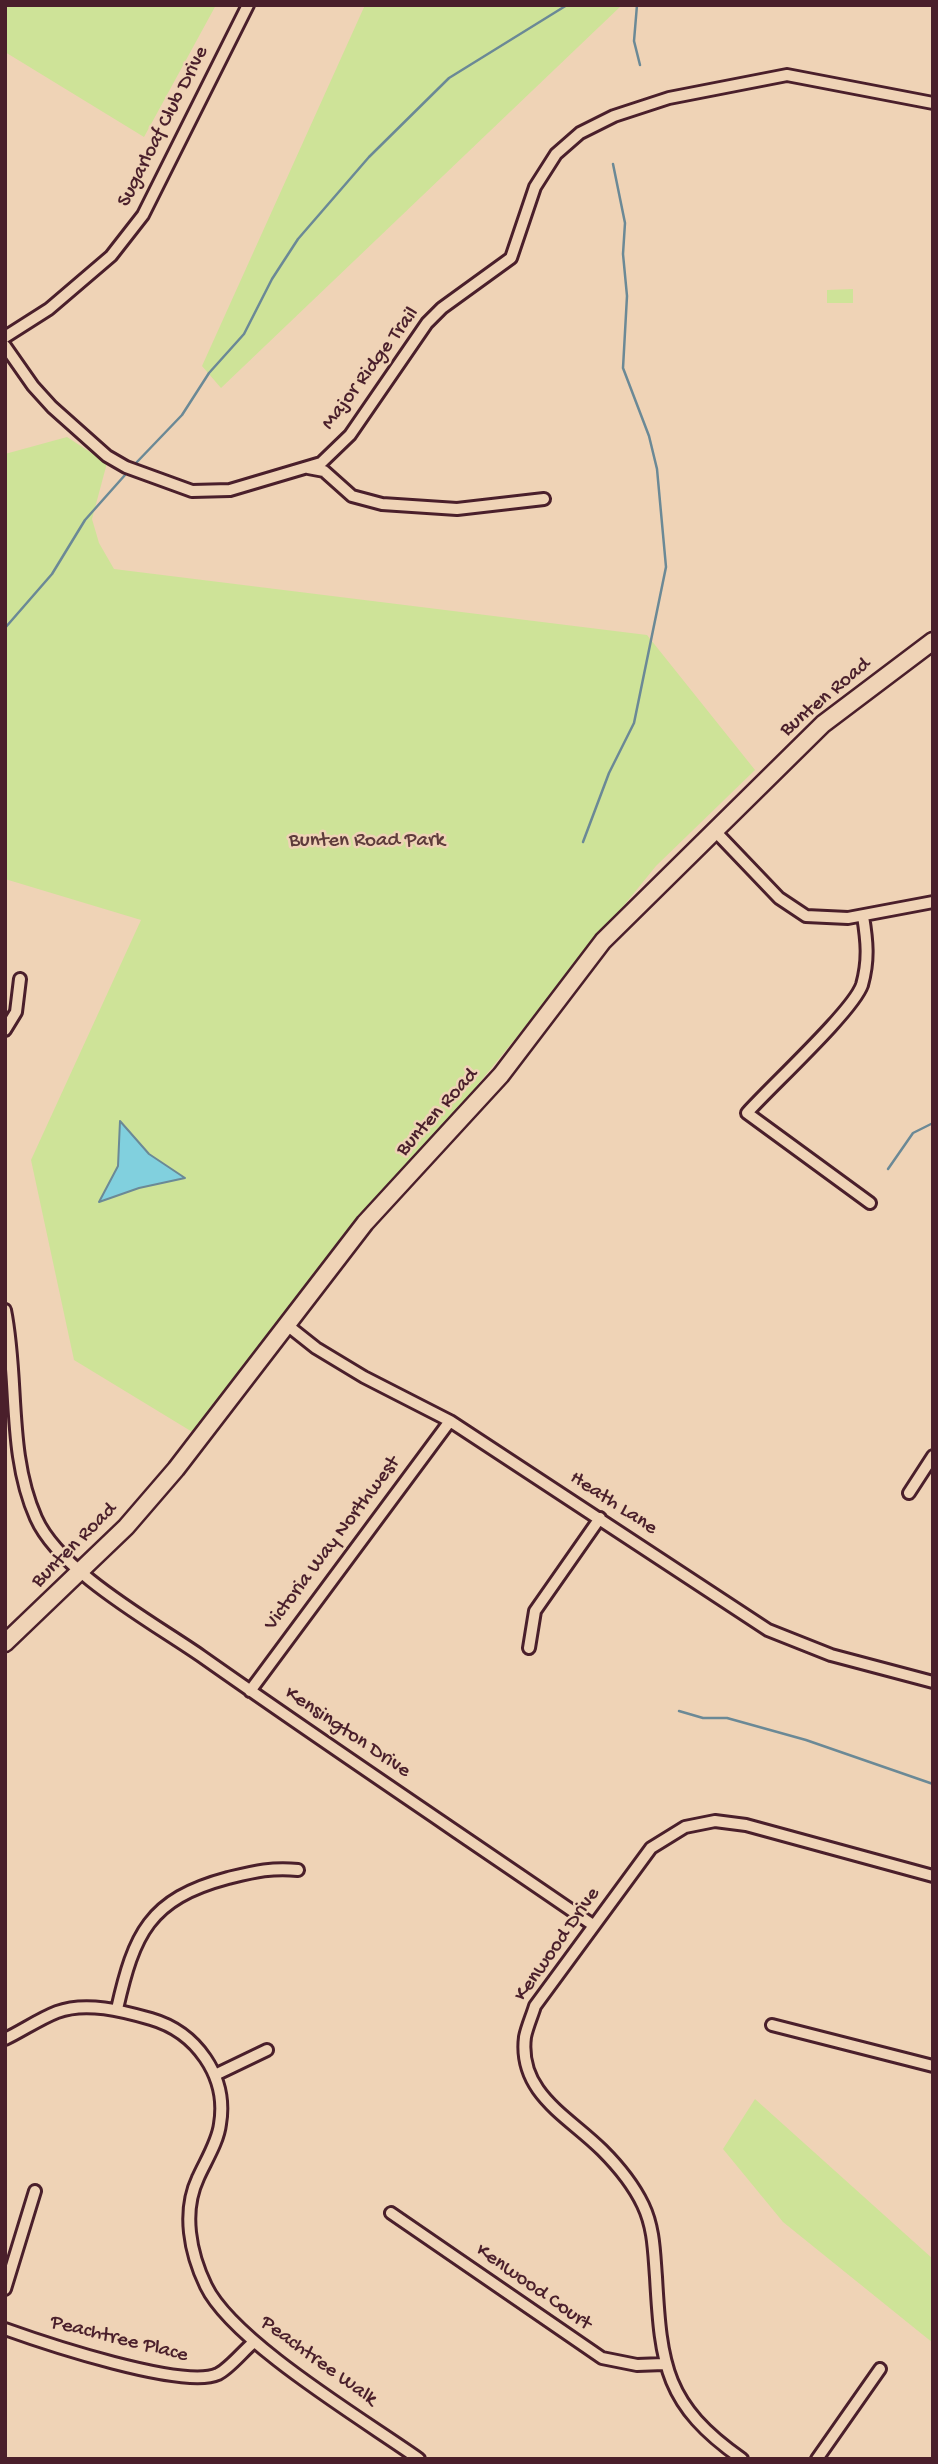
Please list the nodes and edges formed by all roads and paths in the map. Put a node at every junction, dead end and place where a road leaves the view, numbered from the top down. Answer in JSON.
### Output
{"nodes":[{"id":1,"x":248,"y":5,"type":"edge"},
{"id":2,"x":933,"y":103,"type":"edge"},
{"id":3,"x":5,"y":337,"type":"edge"},
{"id":4,"x":5,"y":346,"type":"edge"},
{"id":5,"x":302,"y":467,"type":"junction"},
{"id":6,"x":544,"y":499,"type":"dead end"},
{"id":7,"x":933,"y":641,"type":"edge"},
{"id":8,"x":714,"y":830,"type":"junction"},
{"id":9,"x":933,"y":902,"type":"edge"},
{"id":10,"x":863,"y":916,"type":"junction"},
{"id":11,"x":20,"y":979,"type":"dead end"},
{"id":12,"x":5,"y":1030,"type":"edge"},
{"id":13,"x":870,"y":1203,"type":"dead end"},
{"id":14,"x":5,"y":1310,"type":"edge"},
{"id":15,"x":288,"y":1325,"type":"junction"},
{"id":16,"x":8,"y":1338,"type":"edge"},
{"id":17,"x":450,"y":1422,"type":"junction"},
{"id":18,"x":933,"y":1456,"type":"edge"},
{"id":19,"x":909,"y":1493,"type":"dead end"},
{"id":20,"x":600,"y":1518,"type":"junction"},
{"id":21,"x":80,"y":1572,"type":"junction"},
{"id":22,"x":5,"y":1643,"type":"edge"},
{"id":23,"x":529,"y":1648,"type":"dead end"},
{"id":24,"x":933,"y":1682,"type":"edge"},
{"id":25,"x":250,"y":1691,"type":"junction"},
{"id":26,"x":298,"y":1870,"type":"dead end"},
{"id":27,"x":933,"y":1876,"type":"edge"},
{"id":28,"x":593,"y":1925,"type":"junction"},
{"id":29,"x":117,"y":2009,"type":"junction"},
{"id":30,"x":772,"y":2025,"type":"dead end"},
{"id":31,"x":5,"y":2039,"type":"edge"},
{"id":32,"x":267,"y":2050,"type":"dead end"},
{"id":33,"x":933,"y":2067,"type":"edge"},
{"id":34,"x":215,"y":2076,"type":"junction"},
{"id":35,"x":35,"y":2191,"type":"dead end"},
{"id":36,"x":391,"y":2213,"type":"dead end"},
{"id":37,"x":5,"y":2289,"type":"edge"},
{"id":38,"x":5,"y":2329,"type":"edge"},
{"id":39,"x":254,"y":2342,"type":"junction"},
{"id":40,"x":664,"y":2364,"type":"junction"},
{"id":41,"x":880,"y":2369,"type":"dead end"},
{"id":42,"x":419,"y":2459,"type":"edge"},
{"id":43,"x":742,"y":2459,"type":"edge"},
{"id":44,"x":817,"y":2459,"type":"edge"}],
"edges":[{"from":1,"to":3,"type":"street","name":"Sugarloaf Club Drive"},
{"from":2,"to":5,"type":"street","name":"Major Ridge Trail"},
{"from":4,"to":5,"type":"street","name":"Major Ridge Trail"},
{"from":5,"to":6,"type":"street"},
{"from":7,"to":8,"type":"street","name":"Bunten Road"},
{"from":8,"to":10,"type":"street"},
{"from":8,"to":15,"type":"street","name":"Bunten Road"},
{"from":9,"to":10,"type":"street"},
{"from":10,"to":13,"type":"street"},
{"from":11,"to":12,"type":"street"},
{"from":14,"to":16,"type":"street","name":"Kensington Drive"},
{"from":15,"to":17,"type":"street","name":"Heath Lane"},
{"from":15,"to":21,"type":"street","name":"Bunten Road"},
{"from":16,"to":21,"type":"street","name":"Kensington Drive"},
{"from":17,"to":20,"type":"street","name":"Heath Lane"},
{"from":17,"to":25,"type":"street","name":"Victoria Way Northwest"},
{"from":18,"to":19,"type":"street"},
{"from":20,"to":23,"type":"street"},
{"from":20,"to":24,"type":"street","name":"Heath Lane"},
{"from":21,"to":22,"type":"street","name":"Bunten Road"},
{"from":21,"to":25,"type":"street","name":"Kensington Drive"},
{"from":25,"to":28,"type":"street","name":"Kensington Drive"},
{"from":26,"to":29,"type":"street"},
{"from":27,"to":28,"type":"street","name":"Kenwood Drive"},
{"from":28,"to":40,"type":"street","name":"Kenwood Drive"},
{"from":29,"to":31,"type":"street","name":"Peachtree Walk"},
{"from":29,"to":34,"type":"street","name":"Peachtree Walk"},
{"from":30,"to":33,"type":"street"},
{"from":32,"to":34,"type":"street"},
{"from":34,"to":39,"type":"street","name":"Peachtree Walk"},
{"from":35,"to":37,"type":"street"},
{"from":36,"to":40,"type":"street","name":"Kenwood Court"},
{"from":38,"to":39,"type":"street","name":"Peachtree Place"},
{"from":39,"to":42,"type":"street","name":"Peachtree Walk"},
{"from":40,"to":43,"type":"street","name":"Kenwood Drive"},
{"from":41,"to":44,"type":"street"}]}
